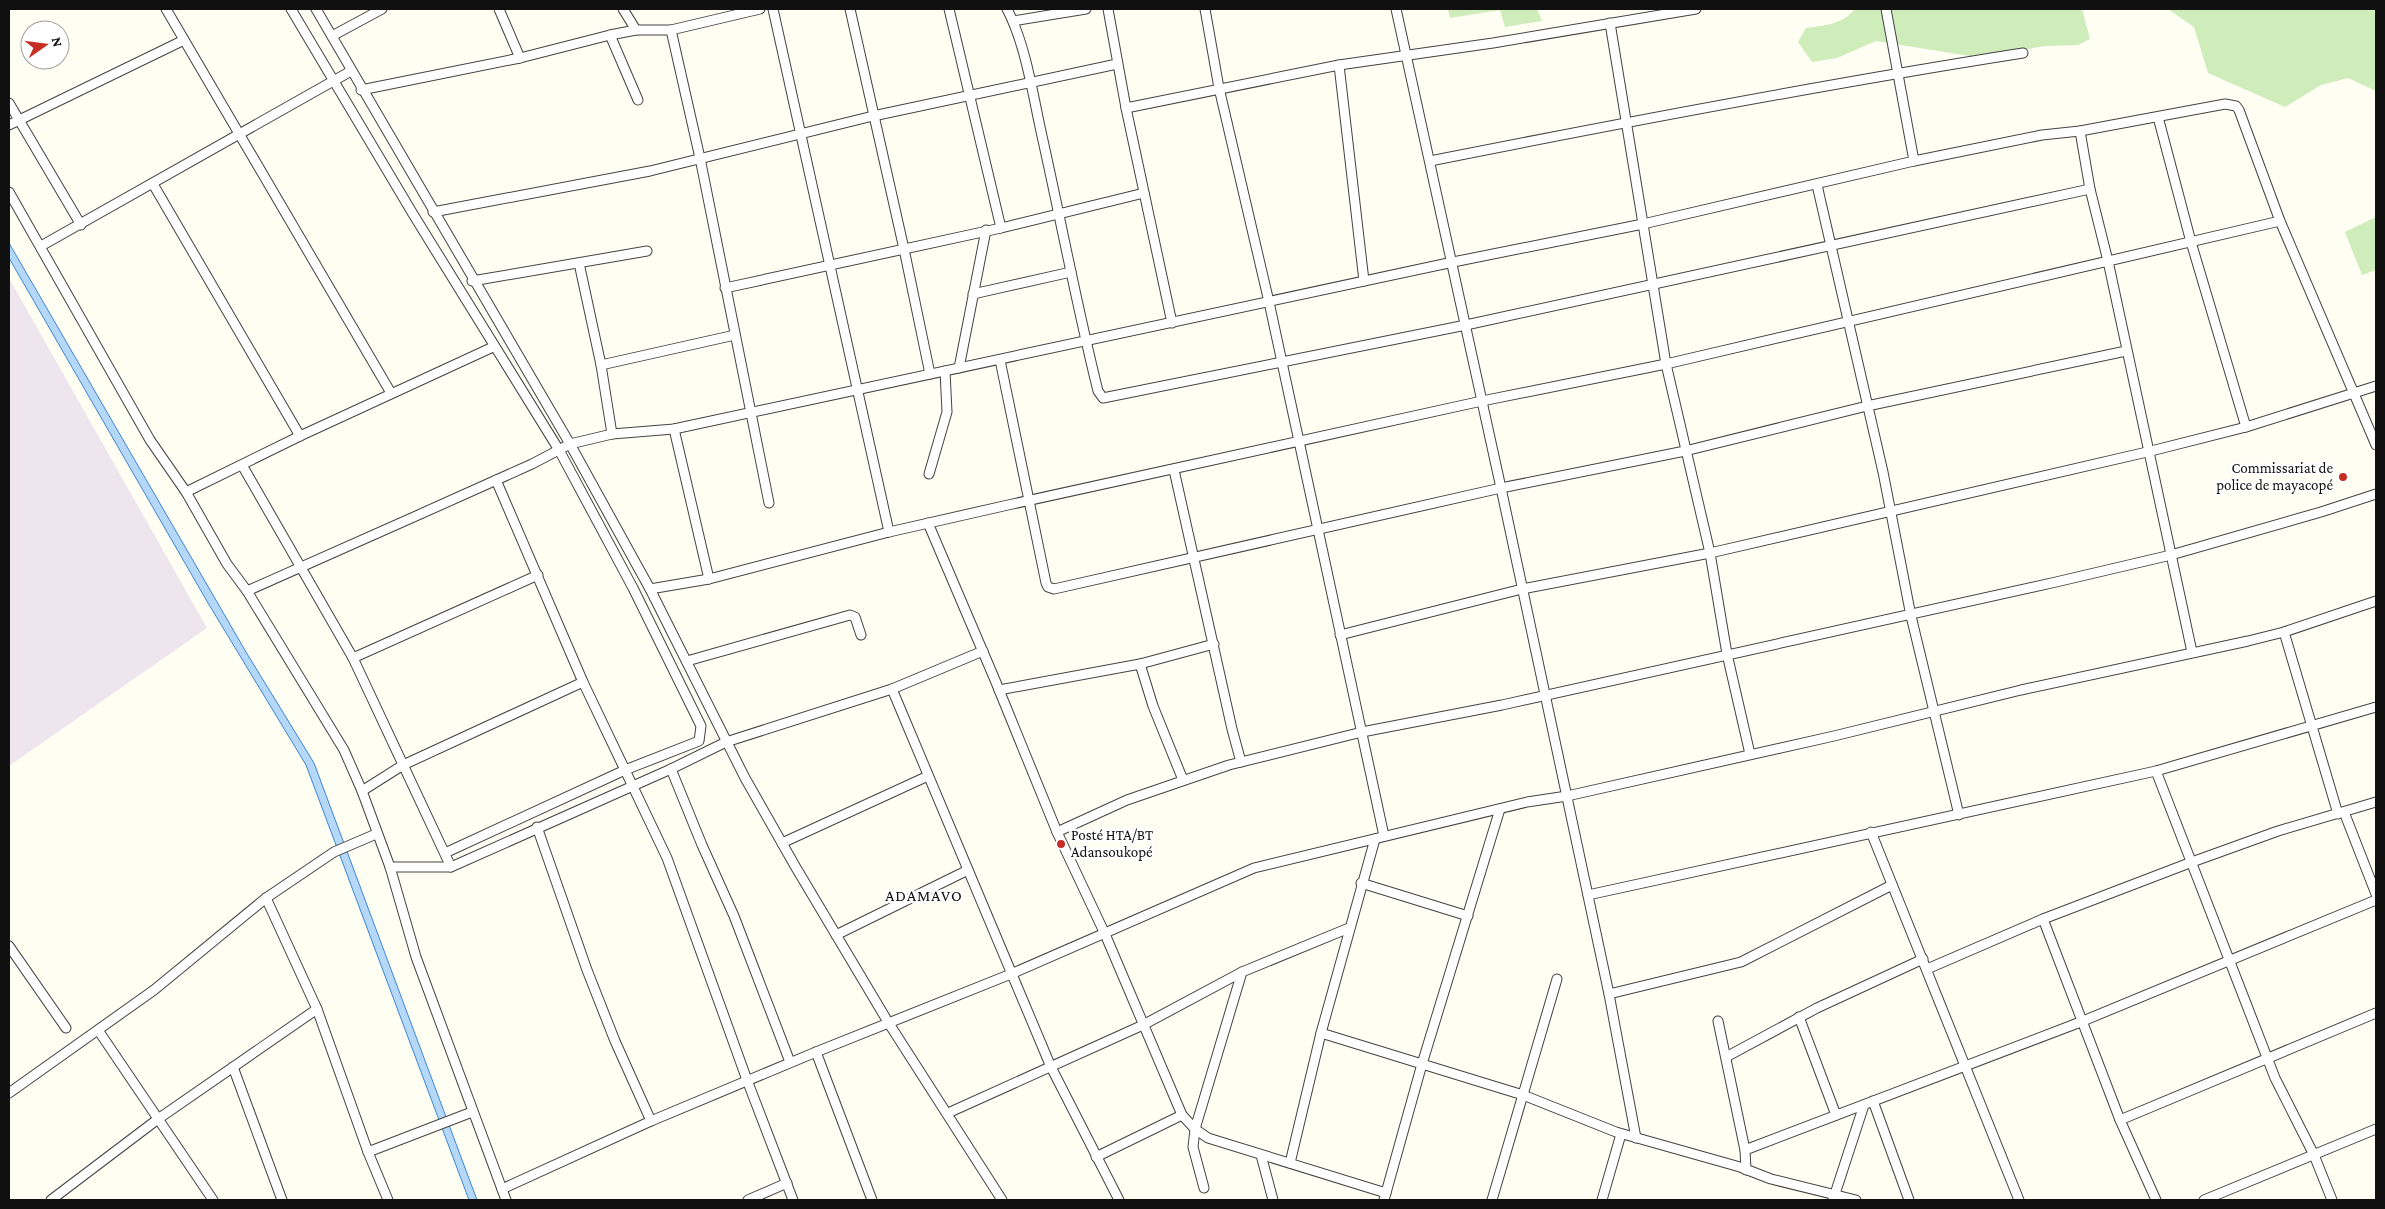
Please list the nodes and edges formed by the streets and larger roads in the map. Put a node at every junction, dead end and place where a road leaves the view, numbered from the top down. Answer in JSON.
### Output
{"nodes":[{"id":1,"x":166,"y":9,"type":"edge"},
{"id":2,"x":291,"y":9,"type":"edge"},
{"id":3,"x":316,"y":9,"type":"edge"},
{"id":4,"x":382,"y":9,"type":"edge"},
{"id":5,"x":499,"y":9,"type":"edge"},
{"id":6,"x":623,"y":9,"type":"edge"},
{"id":7,"x":754,"y":9,"type":"edge"},
{"id":8,"x":773,"y":9,"type":"edge"},
{"id":9,"x":850,"y":9,"type":"edge"},
{"id":10,"x":949,"y":9,"type":"edge"},
{"id":11,"x":1007,"y":9,"type":"edge"},
{"id":12,"x":1086,"y":9,"type":"edge"},
{"id":13,"x":1108,"y":9,"type":"edge"},
{"id":14,"x":1205,"y":9,"type":"edge"},
{"id":15,"x":1396,"y":9,"type":"edge"},
{"id":16,"x":1696,"y":9,"type":"edge"},
{"id":17,"x":1886,"y":9,"type":"edge"},
{"id":18,"x":1013,"y":21,"type":"junction"},
{"id":19,"x":1610,"y":23,"type":"junction"},
{"id":20,"x":636,"y":30,"type":"junction"},
{"id":21,"x":671,"y":30,"type":"junction"},
{"id":22,"x":610,"y":35,"type":"junction"},
{"id":23,"x":332,"y":36,"type":"junction"},
{"id":24,"x":184,"y":40,"type":"junction"},
{"id":25,"x":2023,"y":53,"type":"dead end"},
{"id":26,"x":1408,"y":55,"type":"junction"},
{"id":27,"x":520,"y":58,"type":"junction"},
{"id":28,"x":1118,"y":64,"type":"junction"},
{"id":29,"x":1339,"y":65,"type":"junction"},
{"id":30,"x":351,"y":71,"type":"junction"},
{"id":31,"x":1899,"y":73,"type":"junction"},
{"id":32,"x":334,"y":79,"type":"junction"},
{"id":33,"x":1030,"y":83,"type":"junction"},
{"id":34,"x":1219,"y":88,"type":"junction"},
{"id":35,"x":361,"y":90,"type":"junction"},
{"id":36,"x":968,"y":95,"type":"junction"},
{"id":37,"x":638,"y":100,"type":"dead end"},
{"id":38,"x":9,"y":103,"type":"edge"},
{"id":39,"x":1126,"y":108,"type":"junction"},
{"id":40,"x":873,"y":116,"type":"junction"},
{"id":41,"x":2158,"y":117,"type":"junction"},
{"id":42,"x":19,"y":120,"type":"junction"},
{"id":43,"x":1624,"y":123,"type":"junction"},
{"id":44,"x":9,"y":126,"type":"edge"},
{"id":45,"x":2080,"y":131,"type":"junction"},
{"id":46,"x":802,"y":133,"type":"junction"},
{"id":47,"x":240,"y":135,"type":"junction"},
{"id":48,"x":700,"y":158,"type":"junction"},
{"id":49,"x":1914,"y":161,"type":"junction"},
{"id":50,"x":1430,"y":162,"type":"junction"},
{"id":51,"x":153,"y":184,"type":"junction"},
{"id":52,"x":1817,"y":185,"type":"junction"},
{"id":53,"x":2090,"y":189,"type":"junction"},
{"id":54,"x":9,"y":192,"type":"edge"},
{"id":55,"x":1144,"y":193,"type":"junction"},
{"id":56,"x":433,"y":212,"type":"junction"},
{"id":57,"x":1059,"y":213,"type":"junction"},
{"id":58,"x":2280,"y":221,"type":"junction"},
{"id":59,"x":1642,"y":224,"type":"junction"},
{"id":60,"x":81,"y":225,"type":"junction"},
{"id":61,"x":1001,"y":228,"type":"junction"},
{"id":62,"x":986,"y":230,"type":"junction"},
{"id":63,"x":2191,"y":242,"type":"junction"},
{"id":64,"x":42,"y":246,"type":"junction"},
{"id":65,"x":1829,"y":246,"type":"junction"},
{"id":66,"x":904,"y":249,"type":"junction"},
{"id":67,"x":647,"y":251,"type":"dead end"},
{"id":68,"x":2108,"y":261,"type":"junction"},
{"id":69,"x":1453,"y":262,"type":"junction"},
{"id":70,"x":579,"y":264,"type":"junction"},
{"id":71,"x":831,"y":265,"type":"junction"},
{"id":72,"x":1071,"y":272,"type":"junction"},
{"id":73,"x":472,"y":281,"type":"junction"},
{"id":74,"x":1364,"y":281,"type":"junction"},
{"id":75,"x":1652,"y":284,"type":"junction"},
{"id":76,"x":726,"y":288,"type":"junction"},
{"id":77,"x":973,"y":294,"type":"junction"},
{"id":78,"x":1269,"y":302,"type":"junction"},
{"id":79,"x":1846,"y":321,"type":"junction"},
{"id":80,"x":1172,"y":323,"type":"junction"},
{"id":81,"x":1466,"y":325,"type":"junction"},
{"id":82,"x":735,"y":335,"type":"junction"},
{"id":83,"x":1086,"y":341,"type":"junction"},
{"id":84,"x":494,"y":347,"type":"junction"},
{"id":85,"x":2126,"y":351,"type":"junction"},
{"id":86,"x":1000,"y":360,"type":"junction"},
{"id":87,"x":1282,"y":362,"type":"junction"},
{"id":88,"x":1666,"y":364,"type":"junction"},
{"id":89,"x":601,"y":365,"type":"junction"},
{"id":90,"x":958,"y":368,"type":"junction"},
{"id":91,"x":945,"y":371,"type":"junction"},
{"id":92,"x":930,"y":374,"type":"junction"},
{"id":93,"x":2376,"y":386,"type":"edge"},
{"id":94,"x":857,"y":390,"type":"junction"},
{"id":95,"x":391,"y":393,"type":"junction"},
{"id":96,"x":2354,"y":393,"type":"junction"},
{"id":97,"x":1482,"y":401,"type":"junction"},
{"id":98,"x":1867,"y":406,"type":"junction"},
{"id":99,"x":750,"y":412,"type":"junction"},
{"id":100,"x":2246,"y":427,"type":"junction"},
{"id":101,"x":674,"y":429,"type":"junction"},
{"id":102,"x":612,"y":434,"type":"junction"},
{"id":103,"x":300,"y":436,"type":"junction"},
{"id":104,"x":1300,"y":442,"type":"junction"},
{"id":105,"x":570,"y":444,"type":"junction"},
{"id":106,"x":2376,"y":445,"type":"edge"},
{"id":107,"x":559,"y":450,"type":"junction"},
{"id":108,"x":1685,"y":451,"type":"junction"},
{"id":109,"x":2148,"y":452,"type":"junction"},
{"id":110,"x":242,"y":465,"type":"junction"},
{"id":111,"x":1174,"y":470,"type":"junction"},
{"id":112,"x":929,"y":474,"type":"dead end"},
{"id":113,"x":496,"y":480,"type":"junction"},
{"id":114,"x":1501,"y":488,"type":"junction"},
{"id":115,"x":186,"y":492,"type":"junction"},
{"id":116,"x":2376,"y":494,"type":"edge"},
{"id":117,"x":1028,"y":501,"type":"junction"},
{"id":118,"x":768,"y":503,"type":"dead end"},
{"id":119,"x":1890,"y":511,"type":"junction"},
{"id":120,"x":928,"y":523,"type":"junction"},
{"id":121,"x":1317,"y":529,"type":"junction"},
{"id":122,"x":889,"y":532,"type":"junction"},
{"id":123,"x":1710,"y":553,"type":"junction"},
{"id":124,"x":2171,"y":555,"type":"junction"},
{"id":125,"x":1192,"y":556,"type":"junction"},
{"id":126,"x":302,"y":566,"type":"junction"},
{"id":127,"x":538,"y":575,"type":"junction"},
{"id":128,"x":709,"y":579,"type":"junction"},
{"id":129,"x":650,"y":589,"type":"junction"},
{"id":130,"x":1522,"y":589,"type":"junction"},
{"id":131,"x":247,"y":591,"type":"junction"},
{"id":132,"x":2376,"y":601,"type":"edge"},
{"id":133,"x":1911,"y":614,"type":"junction"},
{"id":134,"x":2284,"y":632,"type":"junction"},
{"id":135,"x":861,"y":635,"type":"dead end"},
{"id":136,"x":1340,"y":635,"type":"junction"},
{"id":137,"x":1214,"y":644,"type":"junction"},
{"id":138,"x":983,"y":651,"type":"junction"},
{"id":139,"x":2192,"y":652,"type":"junction"},
{"id":140,"x":1727,"y":654,"type":"junction"},
{"id":141,"x":353,"y":658,"type":"junction"},
{"id":142,"x":686,"y":661,"type":"junction"},
{"id":143,"x":1140,"y":664,"type":"junction"},
{"id":144,"x":583,"y":682,"type":"junction"},
{"id":145,"x":892,"y":688,"type":"junction"},
{"id":146,"x":999,"y":690,"type":"junction"},
{"id":147,"x":1545,"y":695,"type":"junction"},
{"id":148,"x":2376,"y":706,"type":"edge"},
{"id":149,"x":1934,"y":710,"type":"junction"},
{"id":150,"x":2312,"y":725,"type":"junction"},
{"id":151,"x":1362,"y":732,"type":"junction"},
{"id":152,"x":726,"y":742,"type":"junction"},
{"id":153,"x":1750,"y":754,"type":"junction"},
{"id":154,"x":1241,"y":762,"type":"junction"},
{"id":155,"x":403,"y":765,"type":"junction"},
{"id":156,"x":671,"y":769,"type":"junction"},
{"id":157,"x":625,"y":770,"type":"junction"},
{"id":158,"x":2156,"y":771,"type":"junction"},
{"id":159,"x":928,"y":776,"type":"junction"},
{"id":160,"x":1184,"y":780,"type":"junction"},
{"id":161,"x":632,"y":785,"type":"junction"},
{"id":162,"x":362,"y":791,"type":"junction"},
{"id":163,"x":1567,"y":796,"type":"junction"},
{"id":164,"x":2376,"y":802,"type":"edge"},
{"id":165,"x":1500,"y":809,"type":"junction"},
{"id":166,"x":2341,"y":813,"type":"junction"},
{"id":167,"x":1959,"y":815,"type":"junction"},
{"id":168,"x":537,"y":827,"type":"junction"},
{"id":169,"x":1057,"y":832,"type":"junction"},
{"id":170,"x":1871,"y":832,"type":"junction"},
{"id":171,"x":376,"y":834,"type":"junction"},
{"id":172,"x":1379,"y":838,"type":"junction"},
{"id":173,"x":782,"y":843,"type":"junction"},
{"id":174,"x":445,"y":853,"type":"junction"},
{"id":175,"x":2192,"y":862,"type":"junction"},
{"id":176,"x":390,"y":867,"type":"junction"},
{"id":177,"x":451,"y":867,"type":"junction"},
{"id":178,"x":968,"y":870,"type":"junction"},
{"id":179,"x":1362,"y":884,"type":"junction"},
{"id":180,"x":1892,"y":885,"type":"junction"},
{"id":181,"x":1588,"y":894,"type":"junction"},
{"id":182,"x":2376,"y":894,"type":"edge"},
{"id":183,"x":266,"y":898,"type":"junction"},
{"id":184,"x":2376,"y":900,"type":"edge"},
{"id":185,"x":1468,"y":916,"type":"junction"},
{"id":186,"x":2042,"y":919,"type":"junction"},
{"id":187,"x":1349,"y":928,"type":"junction"},
{"id":188,"x":1105,"y":934,"type":"junction"},
{"id":189,"x":836,"y":935,"type":"junction"},
{"id":190,"x":9,"y":946,"type":"edge"},
{"id":191,"x":1923,"y":959,"type":"junction"},
{"id":192,"x":2230,"y":960,"type":"junction"},
{"id":193,"x":1927,"y":969,"type":"junction"},
{"id":194,"x":1242,"y":972,"type":"junction"},
{"id":195,"x":1011,"y":974,"type":"junction"},
{"id":196,"x":1557,"y":980,"type":"dead end"},
{"id":197,"x":1609,"y":994,"type":"junction"},
{"id":198,"x":317,"y":1009,"type":"junction"},
{"id":199,"x":2376,"y":1013,"type":"edge"},
{"id":200,"x":1799,"y":1017,"type":"junction"},
{"id":201,"x":1718,"y":1021,"type":"dead end"},
{"id":202,"x":2082,"y":1021,"type":"junction"},
{"id":203,"x":888,"y":1022,"type":"junction"},
{"id":204,"x":1143,"y":1025,"type":"junction"},
{"id":205,"x":66,"y":1028,"type":"dead end"},
{"id":206,"x":98,"y":1030,"type":"junction"},
{"id":207,"x":1321,"y":1034,"type":"junction"},
{"id":208,"x":816,"y":1052,"type":"junction"},
{"id":209,"x":1726,"y":1057,"type":"junction"},
{"id":210,"x":2268,"y":1059,"type":"junction"},
{"id":211,"x":790,"y":1062,"type":"junction"},
{"id":212,"x":1422,"y":1064,"type":"junction"},
{"id":213,"x":1967,"y":1065,"type":"junction"},
{"id":214,"x":233,"y":1067,"type":"junction"},
{"id":215,"x":1051,"y":1067,"type":"junction"},
{"id":216,"x":747,"y":1080,"type":"junction"},
{"id":217,"x":9,"y":1093,"type":"edge"},
{"id":218,"x":1524,"y":1095,"type":"junction"},
{"id":219,"x":1874,"y":1101,"type":"junction"},
{"id":220,"x":1864,"y":1105,"type":"junction"},
{"id":221,"x":472,"y":1112,"type":"junction"},
{"id":222,"x":948,"y":1113,"type":"junction"},
{"id":223,"x":1182,"y":1115,"type":"junction"},
{"id":224,"x":1836,"y":1115,"type":"junction"},
{"id":225,"x":158,"y":1119,"type":"junction"},
{"id":226,"x":2120,"y":1120,"type":"junction"},
{"id":227,"x":651,"y":1121,"type":"junction"},
{"id":228,"x":1195,"y":1129,"type":"junction"},
{"id":229,"x":2376,"y":1129,"type":"edge"},
{"id":230,"x":1621,"y":1134,"type":"junction"},
{"id":231,"x":1636,"y":1138,"type":"junction"},
{"id":232,"x":1745,"y":1150,"type":"junction"},
{"id":233,"x":368,"y":1152,"type":"junction"},
{"id":234,"x":1261,"y":1155,"type":"junction"},
{"id":235,"x":2314,"y":1156,"type":"junction"},
{"id":236,"x":1096,"y":1157,"type":"junction"},
{"id":237,"x":1290,"y":1163,"type":"junction"},
{"id":238,"x":1746,"y":1170,"type":"junction"},
{"id":239,"x":787,"y":1183,"type":"junction"},
{"id":240,"x":1204,"y":1188,"type":"dead end"},
{"id":241,"x":502,"y":1189,"type":"junction"},
{"id":242,"x":1385,"y":1197,"type":"edge"},
{"id":243,"x":1834,"y":1198,"type":"edge"},
{"id":244,"x":51,"y":1200,"type":"edge"},
{"id":245,"x":213,"y":1200,"type":"edge"},
{"id":246,"x":282,"y":1200,"type":"edge"},
{"id":247,"x":388,"y":1200,"type":"edge"},
{"id":248,"x":506,"y":1200,"type":"edge"},
{"id":249,"x":748,"y":1200,"type":"edge"},
{"id":250,"x":794,"y":1200,"type":"edge"},
{"id":251,"x":872,"y":1200,"type":"edge"},
{"id":252,"x":1002,"y":1200,"type":"edge"},
{"id":253,"x":1119,"y":1200,"type":"edge"},
{"id":254,"x":1273,"y":1200,"type":"edge"},
{"id":255,"x":1492,"y":1200,"type":"edge"},
{"id":256,"x":1602,"y":1200,"type":"edge"},
{"id":257,"x":1856,"y":1200,"type":"edge"},
{"id":258,"x":1909,"y":1200,"type":"edge"},
{"id":259,"x":2020,"y":1200,"type":"edge"},
{"id":260,"x":2156,"y":1200,"type":"edge"},
{"id":261,"x":2204,"y":1200,"type":"edge"},
{"id":262,"x":2332,"y":1200,"type":"edge"}],
"edges":[{"from":1,"to":24,"type":"street"},
{"from":2,"to":32,"type":"street"},
{"from":3,"to":23,"type":"street"},
{"from":4,"to":23,"type":"street"},
{"from":5,"to":27,"type":"street"},
{"from":6,"to":20,"type":"street"},
{"from":7,"to":21,"type":"street"},
{"from":8,"to":46,"type":"street"},
{"from":9,"to":40,"type":"street"},
{"from":10,"to":36,"type":"street"},
{"from":11,"to":18,"type":"street"},
{"from":12,"to":18,"type":"street"},
{"from":13,"to":28,"type":"street"},
{"from":14,"to":34,"type":"street"},
{"from":15,"to":26,"type":"street"},
{"from":16,"to":19,"type":"street"},
{"from":17,"to":31,"type":"street"},
{"from":18,"to":33,"type":"street"},
{"from":19,"to":26,"type":"street"},
{"from":19,"to":43,"type":"street"},
{"from":20,"to":21,"type":"street"},
{"from":20,"to":22,"type":"street"},
{"from":21,"to":48,"type":"street"},
{"from":22,"to":27,"type":"street"},
{"from":22,"to":37,"type":"street"},
{"from":23,"to":30,"type":"street"},
{"from":24,"to":42,"type":"street"},
{"from":24,"to":47,"type":"street"},
{"from":25,"to":31,"type":"street"},
{"from":26,"to":29,"type":"street"},
{"from":26,"to":50,"type":"street"},
{"from":27,"to":35,"type":"street"},
{"from":28,"to":33,"type":"street"},
{"from":28,"to":39,"type":"street"},
{"from":29,"to":34,"type":"street"},
{"from":29,"to":74,"type":"street"},
{"from":30,"to":32,"type":"street"},
{"from":30,"to":35,"type":"street"},
{"from":31,"to":43,"type":"street"},
{"from":31,"to":49,"type":"street"},
{"from":32,"to":47,"type":"street"},
{"from":32,"to":84,"type":"street"},
{"from":33,"to":36,"type":"street"},
{"from":33,"to":57,"type":"street"},
{"from":34,"to":39,"type":"street"},
{"from":34,"to":78,"type":"street"},
{"from":35,"to":56,"type":"street"},
{"from":36,"to":40,"type":"street"},
{"from":36,"to":61,"type":"street"},
{"from":38,"to":42,"type":"street"},
{"from":39,"to":55,"type":"street"},
{"from":40,"to":46,"type":"street"},
{"from":40,"to":66,"type":"street"},
{"from":41,"to":45,"type":"street"},
{"from":41,"to":58,"type":"street"},
{"from":41,"to":63,"type":"street"},
{"from":42,"to":44,"type":"street"},
{"from":42,"to":60,"type":"street"},
{"from":43,"to":50,"type":"street"},
{"from":43,"to":59,"type":"street"},
{"from":45,"to":49,"type":"street"},
{"from":45,"to":53,"type":"street"},
{"from":46,"to":48,"type":"street"},
{"from":46,"to":71,"type":"street"},
{"from":47,"to":51,"type":"street"},
{"from":47,"to":95,"type":"street"},
{"from":48,"to":56,"type":"street"},
{"from":48,"to":76,"type":"street"},
{"from":49,"to":52,"type":"street"},
{"from":50,"to":69,"type":"street"},
{"from":51,"to":60,"type":"street"},
{"from":51,"to":103,"type":"street"},
{"from":52,"to":59,"type":"street"},
{"from":52,"to":65,"type":"street"},
{"from":53,"to":65,"type":"street"},
{"from":53,"to":68,"type":"street"},
{"from":54,"to":64,"type":"street"},
{"from":55,"to":57,"type":"street"},
{"from":55,"to":80,"type":"street"},
{"from":56,"to":73,"type":"street"},
{"from":57,"to":61,"type":"street"},
{"from":57,"to":72,"type":"street"},
{"from":58,"to":63,"type":"street"},
{"from":58,"to":96,"type":"street"},
{"from":59,"to":69,"type":"street"},
{"from":59,"to":75,"type":"street"},
{"from":60,"to":64,"type":"street"},
{"from":61,"to":62,"type":"street"},
{"from":62,"to":66,"type":"street"},
{"from":62,"to":77,"type":"street"},
{"from":63,"to":68,"type":"street"},
{"from":63,"to":100,"type":"street"},
{"from":64,"to":115,"type":"street"},
{"from":65,"to":75,"type":"street"},
{"from":65,"to":79,"type":"street"},
{"from":66,"to":71,"type":"street"},
{"from":66,"to":92,"type":"street"},
{"from":67,"to":70,"type":"street"},
{"from":68,"to":79,"type":"street"},
{"from":68,"to":85,"type":"street"},
{"from":69,"to":74,"type":"street"},
{"from":69,"to":81,"type":"street"},
{"from":70,"to":73,"type":"street"},
{"from":70,"to":89,"type":"street"},
{"from":71,"to":76,"type":"street"},
{"from":71,"to":94,"type":"street"},
{"from":72,"to":77,"type":"street"},
{"from":72,"to":83,"type":"street"},
{"from":73,"to":105,"type":"street"},
{"from":74,"to":78,"type":"street"},
{"from":75,"to":81,"type":"street"},
{"from":75,"to":88,"type":"street"},
{"from":76,"to":82,"type":"street"},
{"from":77,"to":90,"type":"street"},
{"from":78,"to":80,"type":"street"},
{"from":78,"to":87,"type":"street"},
{"from":79,"to":88,"type":"street"},
{"from":79,"to":98,"type":"street"},
{"from":80,"to":83,"type":"street"},
{"from":81,"to":87,"type":"street"},
{"from":81,"to":97,"type":"street"},
{"from":82,"to":89,"type":"street"},
{"from":82,"to":99,"type":"street"},
{"from":83,"to":86,"type":"street"},
{"from":83,"to":87,"type":"street"},
{"from":84,"to":95,"type":"street"},
{"from":84,"to":107,"type":"street"},
{"from":85,"to":98,"type":"street"},
{"from":85,"to":109,"type":"street"},
{"from":86,"to":90,"type":"street"},
{"from":86,"to":117,"type":"street"},
{"from":87,"to":104,"type":"street"},
{"from":88,"to":97,"type":"street"},
{"from":88,"to":108,"type":"street"},
{"from":89,"to":102,"type":"street"},
{"from":90,"to":91,"type":"street"},
{"from":91,"to":92,"type":"street"},
{"from":91,"to":112,"type":"street"},
{"from":92,"to":94,"type":"street"},
{"from":93,"to":96,"type":"street"},
{"from":94,"to":99,"type":"street"},
{"from":94,"to":122,"type":"street"},
{"from":95,"to":103,"type":"street"},
{"from":96,"to":100,"type":"street"},
{"from":96,"to":106,"type":"street"},
{"from":97,"to":104,"type":"street"},
{"from":97,"to":114,"type":"street"},
{"from":98,"to":108,"type":"street"},
{"from":98,"to":119,"type":"street"},
{"from":99,"to":101,"type":"street"},
{"from":99,"to":118,"type":"street"},
{"from":100,"to":109,"type":"street"},
{"from":101,"to":102,"type":"street"},
{"from":101,"to":128,"type":"street"},
{"from":102,"to":105,"type":"street"},
{"from":103,"to":110,"type":"street"},
{"from":104,"to":111,"type":"street"},
{"from":104,"to":121,"type":"street"},
{"from":105,"to":107,"type":"street"},
{"from":105,"to":129,"type":"street"},
{"from":107,"to":113,"type":"street"},
{"from":107,"to":157,"type":"street"},
{"from":108,"to":114,"type":"street"},
{"from":108,"to":123,"type":"street"},
{"from":109,"to":119,"type":"street"},
{"from":109,"to":124,"type":"street"},
{"from":110,"to":115,"type":"street"},
{"from":110,"to":126,"type":"street"},
{"from":111,"to":117,"type":"street"},
{"from":111,"to":125,"type":"street"},
{"from":113,"to":126,"type":"street"},
{"from":113,"to":127,"type":"street"},
{"from":114,"to":121,"type":"street"},
{"from":114,"to":130,"type":"street"},
{"from":115,"to":131,"type":"street"},
{"from":116,"to":124,"type":"street"},
{"from":117,"to":120,"type":"street"},
{"from":117,"to":125,"type":"street"},
{"from":119,"to":123,"type":"street"},
{"from":119,"to":133,"type":"street"},
{"from":120,"to":122,"type":"street"},
{"from":120,"to":138,"type":"street"},
{"from":121,"to":125,"type":"street"},
{"from":121,"to":136,"type":"street"},
{"from":122,"to":128,"type":"street"},
{"from":123,"to":130,"type":"street"},
{"from":123,"to":140,"type":"street"},
{"from":124,"to":133,"type":"street"},
{"from":124,"to":139,"type":"street"},
{"from":125,"to":137,"type":"street"},
{"from":126,"to":131,"type":"street"},
{"from":126,"to":141,"type":"street"},
{"from":127,"to":141,"type":"street"},
{"from":127,"to":144,"type":"street"},
{"from":128,"to":129,"type":"street"},
{"from":129,"to":142,"type":"street"},
{"from":130,"to":136,"type":"street"},
{"from":130,"to":147,"type":"street"},
{"from":131,"to":162,"type":"street"},
{"from":132,"to":134,"type":"street"},
{"from":133,"to":140,"type":"street"},
{"from":133,"to":149,"type":"street"},
{"from":134,"to":139,"type":"street"},
{"from":134,"to":150,"type":"street"},
{"from":135,"to":142,"type":"street"},
{"from":136,"to":151,"type":"street"},
{"from":137,"to":143,"type":"street"},
{"from":137,"to":154,"type":"street"},
{"from":138,"to":145,"type":"street"},
{"from":138,"to":146,"type":"street"},
{"from":139,"to":149,"type":"street"},
{"from":140,"to":147,"type":"street"},
{"from":140,"to":153,"type":"street"},
{"from":141,"to":155,"type":"street"},
{"from":142,"to":152,"type":"street"},
{"from":143,"to":146,"type":"street"},
{"from":143,"to":160,"type":"street"},
{"from":144,"to":155,"type":"street"},
{"from":144,"to":157,"type":"street"},
{"from":145,"to":152,"type":"street"},
{"from":145,"to":159,"type":"street"},
{"from":146,"to":169,"type":"street"},
{"from":147,"to":151,"type":"street"},
{"from":147,"to":163,"type":"street"},
{"from":148,"to":150,"type":"street"},
{"from":149,"to":153,"type":"street"},
{"from":149,"to":167,"type":"street"},
{"from":150,"to":158,"type":"street"},
{"from":150,"to":166,"type":"street"},
{"from":151,"to":154,"type":"street"},
{"from":151,"to":172,"type":"street"},
{"from":152,"to":156,"type":"street"},
{"from":152,"to":173,"type":"street"},
{"from":153,"to":163,"type":"street"},
{"from":154,"to":160,"type":"street"},
{"from":155,"to":162,"type":"street"},
{"from":155,"to":174,"type":"street"},
{"from":156,"to":161,"type":"street"},
{"from":156,"to":211,"type":"street"},
{"from":157,"to":161,"type":"street"},
{"from":157,"to":174,"type":"street"},
{"from":158,"to":167,"type":"street"},
{"from":158,"to":175,"type":"street"},
{"from":159,"to":173,"type":"street"},
{"from":159,"to":178,"type":"street"},
{"from":160,"to":169,"type":"street"},
{"from":161,"to":168,"type":"street"},
{"from":161,"to":216,"type":"street"},
{"from":162,"to":171,"type":"street"},
{"from":163,"to":165,"type":"street"},
{"from":163,"to":181,"type":"street"},
{"from":164,"to":166,"type":"street"},
{"from":165,"to":172,"type":"street"},
{"from":165,"to":185,"type":"street"},
{"from":166,"to":175,"type":"street"},
{"from":166,"to":182,"type":"street"},
{"from":167,"to":170,"type":"street"},
{"from":168,"to":177,"type":"street"},
{"from":168,"to":227,"type":"street"},
{"from":169,"to":188,"type":"street"},
{"from":170,"to":180,"type":"street"},
{"from":170,"to":181,"type":"street"},
{"from":171,"to":176,"type":"street"},
{"from":171,"to":183,"type":"street"},
{"from":172,"to":179,"type":"street"},
{"from":172,"to":188,"type":"street"},
{"from":173,"to":189,"type":"street"},
{"from":174,"to":177,"type":"street"},
{"from":175,"to":186,"type":"street"},
{"from":175,"to":192,"type":"street"},
{"from":176,"to":177,"type":"street"},
{"from":176,"to":221,"type":"street"},
{"from":178,"to":189,"type":"street"},
{"from":178,"to":195,"type":"street"},
{"from":179,"to":185,"type":"street"},
{"from":179,"to":187,"type":"street"},
{"from":180,"to":191,"type":"street"},
{"from":180,"to":197,"type":"street"},
{"from":181,"to":197,"type":"street"},
{"from":183,"to":198,"type":"street"},
{"from":183,"to":206,"type":"street"},
{"from":184,"to":192,"type":"street"},
{"from":185,"to":212,"type":"street"},
{"from":186,"to":193,"type":"street"},
{"from":186,"to":202,"type":"street"},
{"from":187,"to":194,"type":"street"},
{"from":187,"to":207,"type":"street"},
{"from":188,"to":195,"type":"street"},
{"from":188,"to":204,"type":"street"},
{"from":189,"to":203,"type":"street"},
{"from":190,"to":205,"type":"street"},
{"from":191,"to":193,"type":"street"},
{"from":191,"to":200,"type":"street"},
{"from":192,"to":202,"type":"street"},
{"from":192,"to":210,"type":"street"},
{"from":193,"to":213,"type":"street"},
{"from":194,"to":204,"type":"street"},
{"from":194,"to":228,"type":"street"},
{"from":195,"to":203,"type":"street"},
{"from":195,"to":215,"type":"street"},
{"from":196,"to":218,"type":"street"},
{"from":197,"to":231,"type":"street"},
{"from":198,"to":214,"type":"street"},
{"from":198,"to":233,"type":"street"},
{"from":199,"to":210,"type":"street"},
{"from":200,"to":209,"type":"street"},
{"from":200,"to":224,"type":"street"},
{"from":201,"to":209,"type":"street"},
{"from":202,"to":213,"type":"street"},
{"from":202,"to":226,"type":"street"},
{"from":203,"to":208,"type":"street"},
{"from":203,"to":222,"type":"street"},
{"from":204,"to":215,"type":"street"},
{"from":204,"to":223,"type":"street"},
{"from":206,"to":217,"type":"street"},
{"from":206,"to":225,"type":"street"},
{"from":207,"to":212,"type":"street"},
{"from":207,"to":237,"type":"street"},
{"from":208,"to":211,"type":"street"},
{"from":208,"to":251,"type":"street"},
{"from":209,"to":232,"type":"street"},
{"from":210,"to":226,"type":"street"},
{"from":210,"to":235,"type":"street"},
{"from":211,"to":216,"type":"street"},
{"from":212,"to":218,"type":"street"},
{"from":212,"to":242,"type":"street"},
{"from":213,"to":219,"type":"street"},
{"from":213,"to":259,"type":"street"},
{"from":214,"to":225,"type":"street"},
{"from":214,"to":246,"type":"street"},
{"from":215,"to":222,"type":"street"},
{"from":215,"to":236,"type":"street"},
{"from":216,"to":227,"type":"street"},
{"from":216,"to":239,"type":"street"},
{"from":218,"to":230,"type":"street"},
{"from":218,"to":255,"type":"street"},
{"from":219,"to":220,"type":"street"},
{"from":219,"to":258,"type":"street"},
{"from":220,"to":224,"type":"street"},
{"from":220,"to":243,"type":"street"},
{"from":221,"to":233,"type":"street"},
{"from":221,"to":241,"type":"street"},
{"from":222,"to":252,"type":"street"},
{"from":223,"to":228,"type":"street"},
{"from":223,"to":236,"type":"street"},
{"from":224,"to":232,"type":"street"},
{"from":225,"to":244,"type":"street"},
{"from":225,"to":245,"type":"street"},
{"from":226,"to":260,"type":"street"},
{"from":227,"to":241,"type":"street"},
{"from":228,"to":234,"type":"street"},
{"from":228,"to":240,"type":"street"},
{"from":229,"to":235,"type":"street"},
{"from":230,"to":231,"type":"street"},
{"from":230,"to":256,"type":"street"},
{"from":231,"to":238,"type":"street"},
{"from":232,"to":238,"type":"street"},
{"from":233,"to":247,"type":"street"},
{"from":234,"to":237,"type":"street"},
{"from":234,"to":254,"type":"street"},
{"from":235,"to":261,"type":"street"},
{"from":235,"to":262,"type":"street"},
{"from":236,"to":253,"type":"street"},
{"from":237,"to":242,"type":"street"},
{"from":238,"to":243,"type":"street"},
{"from":239,"to":249,"type":"street"},
{"from":239,"to":250,"type":"street"},
{"from":241,"to":248,"type":"street"},
{"from":243,"to":257,"type":"street"}]}
